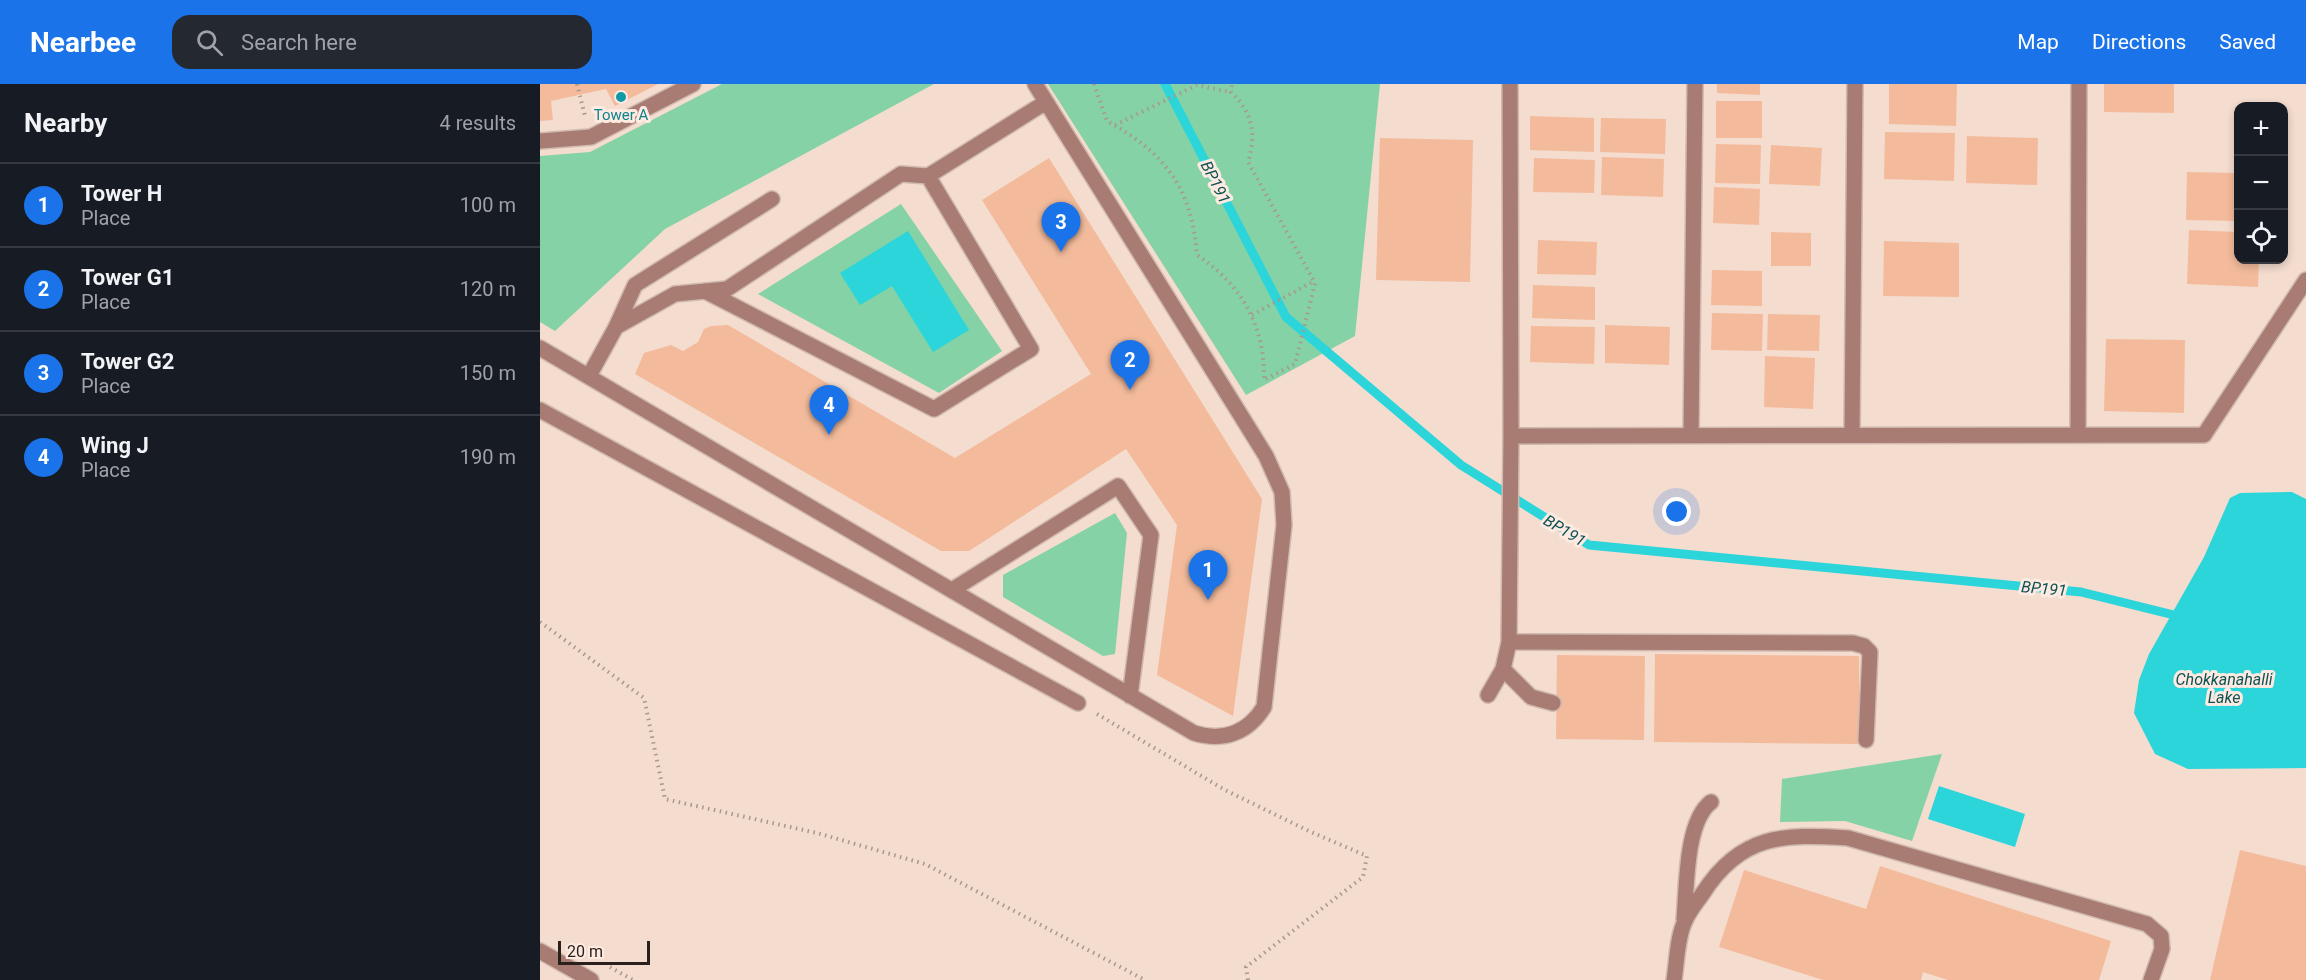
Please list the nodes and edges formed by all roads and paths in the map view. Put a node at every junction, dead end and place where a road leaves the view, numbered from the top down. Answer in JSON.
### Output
{"nodes":[{"id":1,"x":577,"y":84,"type":"edge"},
{"id":2,"x":693,"y":84,"type":"edge"},
{"id":3,"x":1035,"y":84,"type":"edge"},
{"id":4,"x":1094,"y":84,"type":"edge"},
{"id":5,"x":1232,"y":84,"type":"edge"},
{"id":6,"x":1510,"y":84,"type":"edge"},
{"id":7,"x":1695,"y":84,"type":"edge"},
{"id":8,"x":1854,"y":84,"type":"edge"},
{"id":9,"x":2079,"y":84,"type":"edge"},
{"id":10,"x":1197,"y":85,"type":"edge"},
{"id":11,"x":1231,"y":92,"type":"junction"},
{"id":12,"x":1046,"y":102,"type":"junction"},
{"id":13,"x":1115,"y":125,"type":"junction"},
{"id":14,"x":591,"y":137,"type":"junction"},
{"id":15,"x":540,"y":141,"type":"edge"},
{"id":16,"x":928,"y":176,"type":"junction"},
{"id":17,"x":772,"y":199,"type":"dead end"},
{"id":18,"x":2306,"y":280,"type":"edge"},
{"id":19,"x":1314,"y":281,"type":"junction"},
{"id":20,"x":705,"y":291,"type":"junction"},
{"id":21,"x":1252,"y":315,"type":"junction"},
{"id":22,"x":616,"y":327,"type":"junction"},
{"id":23,"x":540,"y":348,"type":"edge"},
{"id":24,"x":589,"y":376,"type":"junction"},
{"id":25,"x":540,"y":410,"type":"edge"},
{"id":26,"x":1691,"y":435,"type":"junction"},
{"id":27,"x":1852,"y":435,"type":"junction"},
{"id":28,"x":2078,"y":435,"type":"junction"},
{"id":29,"x":1510,"y":436,"type":"junction"},
{"id":30,"x":952,"y":591,"type":"junction"},
{"id":31,"x":540,"y":622,"type":"edge"},
{"id":32,"x":1509,"y":642,"type":"junction"},
{"id":33,"x":1503,"y":669,"type":"junction"},
{"id":34,"x":1488,"y":695,"type":"dead end"},
{"id":35,"x":1130,"y":696,"type":"junction"},
{"id":36,"x":1078,"y":703,"type":"joint"},
{"id":37,"x":1553,"y":703,"type":"dead end"},
{"id":38,"x":1866,"y":740,"type":"dead end"},
{"id":39,"x":1711,"y":802,"type":"dead end"},
{"id":40,"x":1684,"y":922,"type":"junction"},
{"id":41,"x":540,"y":951,"type":"edge"},
{"id":42,"x":591,"y":980,"type":"edge"},
{"id":43,"x":1145,"y":980,"type":"edge"},
{"id":44,"x":1248,"y":980,"type":"edge"},
{"id":45,"x":1674,"y":980,"type":"edge"},
{"id":46,"x":2151,"y":980,"type":"edge"}],
"edges":[{"from":1,"to":14,"type":"path"},
{"from":2,"to":14,"type":"street"},
{"from":3,"to":12,"type":"street"},
{"from":4,"to":13,"type":"path"},
{"from":5,"to":11,"type":"path"},
{"from":6,"to":29,"type":"street"},
{"from":7,"to":26,"type":"street"},
{"from":8,"to":27,"type":"street"},
{"from":9,"to":28,"type":"street"},
{"from":10,"to":11,"type":"path"},
{"from":10,"to":13,"type":"path"},
{"from":11,"to":19,"type":"path"},
{"from":12,"to":16,"type":"street"},
{"from":12,"to":35,"type":"street"},
{"from":13,"to":21,"type":"path"},
{"from":14,"to":15,"type":"street"},
{"from":16,"to":20,"type":"street"},
{"from":16,"to":20,"type":"street"},
{"from":17,"to":22,"type":"street"},
{"from":18,"to":28,"type":"street"},
{"from":19,"to":21,"type":"path"},
{"from":19,"to":21,"type":"path"},
{"from":20,"to":22,"type":"street"},
{"from":22,"to":24,"type":"street"},
{"from":23,"to":24,"type":"street"},
{"from":24,"to":30,"type":"street"},
{"from":25,"to":36,"type":"street"},
{"from":26,"to":27,"type":"street"},
{"from":26,"to":29,"type":"street"},
{"from":27,"to":28,"type":"street"},
{"from":29,"to":32,"type":"street"},
{"from":30,"to":35,"type":"street"},
{"from":30,"to":35,"type":"street"},
{"from":31,"to":43,"type":"path"},
{"from":32,"to":33,"type":"street"},
{"from":32,"to":38,"type":"street"},
{"from":33,"to":34,"type":"street"},
{"from":33,"to":37,"type":"street"},
{"from":36,"to":44,"type":"path"},
{"from":39,"to":40,"type":"street"},
{"from":40,"to":45,"type":"street"},
{"from":40,"to":46,"type":"street"},
{"from":41,"to":42,"type":"street"}]}
